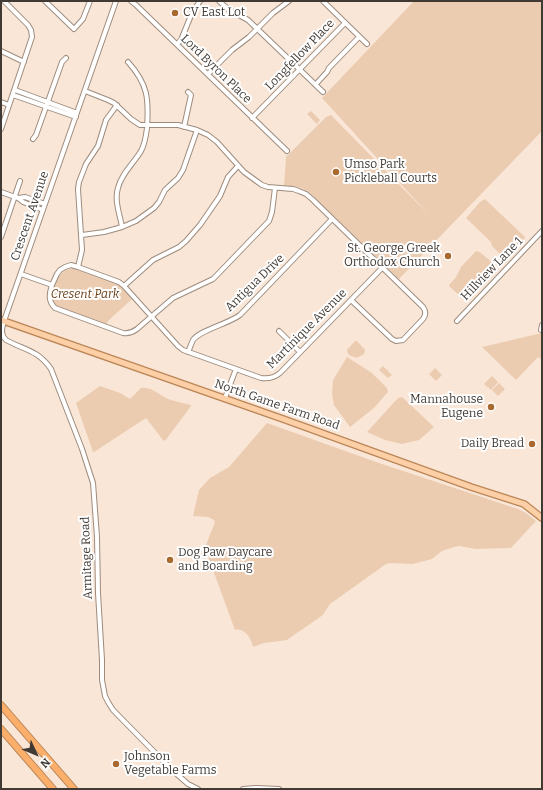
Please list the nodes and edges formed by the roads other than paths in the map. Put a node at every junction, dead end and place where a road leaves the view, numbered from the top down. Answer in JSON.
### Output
{"nodes":[{"id":1,"x":4,"y":1,"type":"edge"},
{"id":2,"x":44,"y":1,"type":"edge"},
{"id":3,"x":90,"y":1,"type":"edge"},
{"id":4,"x":116,"y":1,"type":"edge"},
{"id":5,"x":131,"y":1,"type":"edge"},
{"id":6,"x":200,"y":1,"type":"edge"},
{"id":7,"x":219,"y":1,"type":"edge"},
{"id":8,"x":289,"y":1,"type":"edge"},
{"id":9,"x":323,"y":1,"type":"edge"},
{"id":10,"x":345,"y":23,"type":"junction"},
{"id":11,"x":258,"y":28,"type":"junction"},
{"id":12,"x":359,"y":37,"type":"junction"},
{"id":13,"x":177,"y":44,"type":"junction"},
{"id":14,"x":367,"y":44,"type":"dead end"},
{"id":15,"x":1,"y":51,"type":"edge"},
{"id":16,"x":66,"y":58,"type":"dead end"},
{"id":17,"x":24,"y":62,"type":"junction"},
{"id":18,"x":128,"y":62,"type":"dead end"},
{"id":19,"x":300,"y":69,"type":"junction"},
{"id":20,"x":208,"y":74,"type":"junction"},
{"id":21,"x":316,"y":84,"type":"junction"},
{"id":22,"x":85,"y":91,"type":"junction"},
{"id":23,"x":14,"y":92,"type":"junction"},
{"id":24,"x":188,"y":92,"type":"dead end"},
{"id":25,"x":323,"y":92,"type":"dead end"},
{"id":26,"x":1,"y":102,"type":"edge"},
{"id":27,"x":46,"y":104,"type":"junction"},
{"id":28,"x":9,"y":105,"type":"junction"},
{"id":29,"x":117,"y":105,"type":"junction"},
{"id":30,"x":76,"y":115,"type":"junction"},
{"id":31,"x":252,"y":118,"type":"junction"},
{"id":32,"x":147,"y":125,"type":"junction"},
{"id":33,"x":184,"y":127,"type":"junction"},
{"id":34,"x":1,"y":129,"type":"edge"},
{"id":35,"x":197,"y":130,"type":"junction"},
{"id":36,"x":33,"y":138,"type":"dead end"},
{"id":37,"x":287,"y":151,"type":"dead end"},
{"id":38,"x":238,"y":166,"type":"junction"},
{"id":39,"x":20,"y":181,"type":"dead end"},
{"id":40,"x":275,"y":188,"type":"junction"},
{"id":41,"x":1,"y":192,"type":"edge"},
{"id":42,"x":16,"y":197,"type":"junction"},
{"id":43,"x":45,"y":204,"type":"junction"},
{"id":44,"x":43,"y":210,"type":"junction"},
{"id":45,"x":332,"y":219,"type":"junction"},
{"id":46,"x":122,"y":227,"type":"junction"},
{"id":47,"x":542,"y":231,"type":"edge"},
{"id":48,"x":82,"y":235,"type":"junction"},
{"id":49,"x":1,"y":237,"type":"edge"},
{"id":50,"x":78,"y":267,"type":"junction"},
{"id":51,"x":382,"y":268,"type":"junction"},
{"id":52,"x":21,"y":274,"type":"junction"},
{"id":53,"x":52,"y":285,"type":"junction"},
{"id":54,"x":124,"y":286,"type":"junction"},
{"id":55,"x":352,"y":300,"type":"junction"},
{"id":56,"x":152,"y":316,"type":"junction"},
{"id":57,"x":3,"y":321,"type":"edge"},
{"id":58,"x":457,"y":321,"type":"dead end"},
{"id":59,"x":542,"y":325,"type":"edge"},
{"id":60,"x":541,"y":330,"type":"edge"},
{"id":61,"x":279,"y":331,"type":"dead end"},
{"id":62,"x":188,"y":352,"type":"junction"},
{"id":63,"x":300,"y":352,"type":"junction"},
{"id":64,"x":236,"y":369,"type":"junction"},
{"id":65,"x":225,"y":398,"type":"junction"},
{"id":66,"x":542,"y":518,"type":"edge"},
{"id":67,"x":1,"y":705,"type":"edge"},
{"id":68,"x":1,"y":729,"type":"edge"},
{"id":69,"x":53,"y":789,"type":"edge"},
{"id":70,"x":74,"y":789,"type":"edge"},
{"id":71,"x":198,"y":789,"type":"edge"},
{"id":72,"x":243,"y":789,"type":"edge"},
{"id":73,"x":279,"y":789,"type":"edge"}],
"edges":[{"from":1,"to":17,"type":"street"},
{"from":2,"to":3,"type":"street"},
{"from":4,"to":22,"type":"street","name":"Crescent Avenue"},
{"from":5,"to":13,"type":"street","name":"Lord Byron Place"},
{"from":6,"to":13,"type":"street"},
{"from":7,"to":11,"type":"street"},
{"from":8,"to":11,"type":"street"},
{"from":9,"to":10,"type":"street"},
{"from":10,"to":12,"type":"street"},
{"from":10,"to":19,"type":"street","name":"Longfellow Place"},
{"from":11,"to":19,"type":"street"},
{"from":11,"to":20,"type":"street"},
{"from":12,"to":14,"type":"street"},
{"from":12,"to":21,"type":"street"},
{"from":13,"to":20,"type":"street","name":"Lord Byron Place"},
{"from":15,"to":17,"type":"street"},
{"from":16,"to":27,"type":"street"},
{"from":17,"to":23,"type":"street"},
{"from":18,"to":32,"type":"street"},
{"from":19,"to":21,"type":"street"},
{"from":19,"to":31,"type":"street","name":"Longfellow Place"},
{"from":20,"to":31,"type":"street","name":"Lord Byron Place"},
{"from":21,"to":25,"type":"street"},
{"from":22,"to":29,"type":"street"},
{"from":22,"to":30,"type":"street","name":"Crescent Avenue"},
{"from":23,"to":27,"type":"street"},
{"from":23,"to":28,"type":"street"},
{"from":24,"to":33,"type":"street"},
{"from":26,"to":28,"type":"street"},
{"from":27,"to":30,"type":"street"},
{"from":27,"to":36,"type":"street"},
{"from":28,"to":34,"type":"street"},
{"from":29,"to":32,"type":"street"},
{"from":29,"to":48,"type":"street"},
{"from":30,"to":43,"type":"street","name":"Crescent Avenue"},
{"from":31,"to":37,"type":"street","name":"Lord Byron Place"},
{"from":32,"to":33,"type":"street"},
{"from":32,"to":46,"type":"street"},
{"from":33,"to":35,"type":"street"},
{"from":35,"to":38,"type":"street"},
{"from":35,"to":46,"type":"street"},
{"from":38,"to":40,"type":"street"},
{"from":38,"to":54,"type":"street"},
{"from":39,"to":42,"type":"street"},
{"from":40,"to":45,"type":"street"},
{"from":40,"to":56,"type":"street"},
{"from":41,"to":42,"type":"street"},
{"from":42,"to":43,"type":"street"},
{"from":42,"to":44,"type":"street"},
{"from":42,"to":49,"type":"street"},
{"from":43,"to":44,"type":"street","name":"Crescent Avenue"},
{"from":44,"to":52,"type":"street","name":"Crescent Avenue"},
{"from":45,"to":51,"type":"street"},
{"from":45,"to":62,"type":"street","name":"Antigua Drive"},
{"from":46,"to":48,"type":"street"},
{"from":47,"to":58,"type":"street","name":"Hillview Lane 1"},
{"from":48,"to":50,"type":"street"},
{"from":50,"to":53,"type":"street"},
{"from":50,"to":54,"type":"street","name":"Martinique Avenue"},
{"from":51,"to":55,"type":"street","name":"Martinique Avenue"},
{"from":51,"to":55,"type":"street"},
{"from":52,"to":53,"type":"street"},
{"from":52,"to":57,"type":"street","name":"Crescent Avenue"},
{"from":53,"to":56,"type":"street"},
{"from":54,"to":56,"type":"street","name":"Martinique Avenue"},
{"from":55,"to":63,"type":"street","name":"Martinique Avenue"},
{"from":56,"to":62,"type":"street","name":"Martinique Avenue"},
{"from":57,"to":65,"type":"main road","name":"North Game Farm Road"},
{"from":57,"to":71,"type":"street","name":"Armitage Road"},
{"from":59,"to":60,"type":"street"},
{"from":61,"to":63,"type":"street"},
{"from":62,"to":64,"type":"street","name":"Martinique Avenue"},
{"from":63,"to":64,"type":"street","name":"Martinique Avenue"},
{"from":64,"to":65,"type":"street"},
{"from":65,"to":66,"type":"main road","name":"North Game Farm Road"},
{"from":67,"to":70,"type":"highway"},
{"from":68,"to":69,"type":"highway"},
{"from":72,"to":73,"type":"street"}]}
